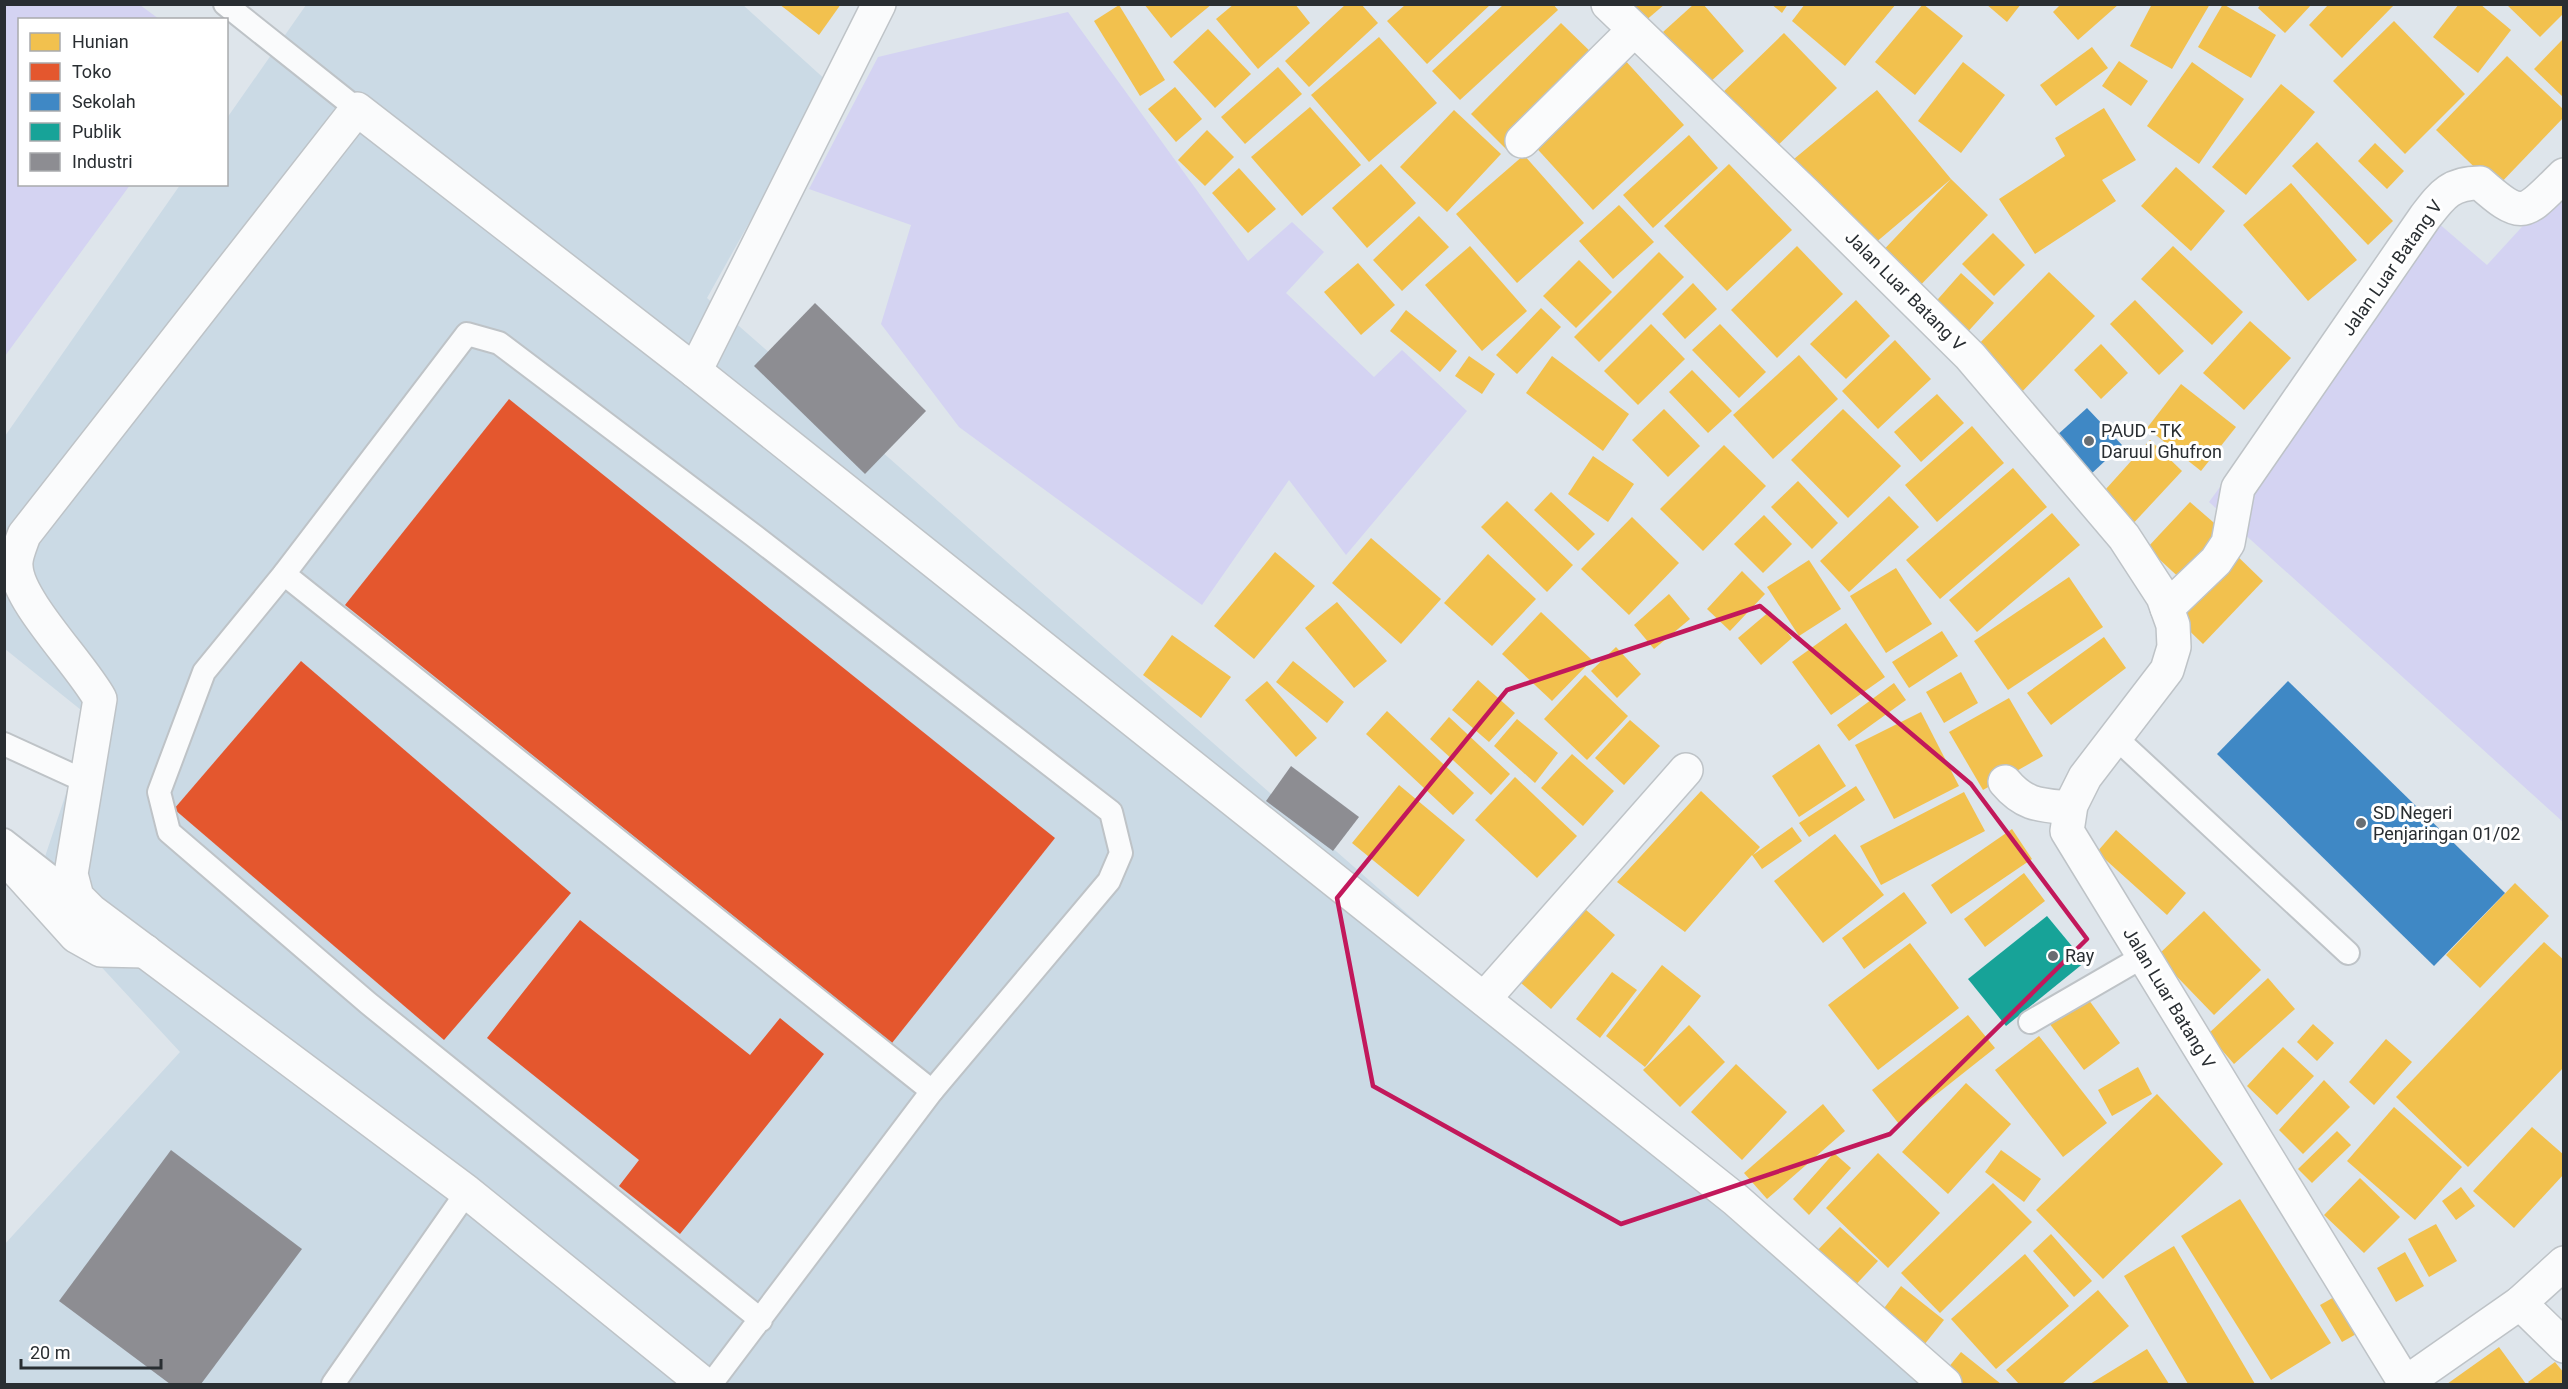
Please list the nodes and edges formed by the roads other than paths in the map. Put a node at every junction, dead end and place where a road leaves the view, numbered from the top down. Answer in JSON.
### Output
{"nodes":[{"id":1,"x":225,"y":4,"type":"edge"},
{"id":2,"x":879,"y":4,"type":"edge"},
{"id":3,"x":1608,"y":4,"type":"edge"},
{"id":4,"x":1634,"y":30,"type":"junction"},
{"id":5,"x":357,"y":109,"type":"junction"},
{"id":6,"x":1522,"y":141,"type":"dead end"},
{"id":7,"x":2564,"y":175,"type":"edge"},
{"id":8,"x":695,"y":371,"type":"junction"},
{"id":9,"x":284,"y":574,"type":"junction"},
{"id":10,"x":2167,"y":608,"type":"junction"},
{"id":11,"x":2115,"y":737,"type":"junction"},
{"id":12,"x":4,"y":744,"type":"edge"},
{"id":13,"x":1686,"y":770,"type":"dead end"},
{"id":14,"x":87,"y":782,"type":"junction"},
{"id":15,"x":2005,"y":782,"type":"dead end"},
{"id":16,"x":2070,"y":808,"type":"junction"},
{"id":17,"x":4,"y":840,"type":"edge"},
{"id":18,"x":4,"y":856,"type":"edge"},
{"id":19,"x":77,"y":897,"type":"junction"},
{"id":20,"x":145,"y":951,"type":"junction"},
{"id":21,"x":2348,"y":953,"type":"dead end"},
{"id":22,"x":2144,"y":956,"type":"junction"},
{"id":23,"x":1484,"y":999,"type":"junction"},
{"id":24,"x":2030,"y":1023,"type":"dead end"},
{"id":25,"x":932,"y":1091,"type":"junction"},
{"id":26,"x":467,"y":1192,"type":"junction"},
{"id":27,"x":2564,"y":1263,"type":"edge"},
{"id":28,"x":2520,"y":1303,"type":"junction"},
{"id":29,"x":761,"y":1320,"type":"junction"},
{"id":30,"x":2564,"y":1346,"type":"edge"},
{"id":31,"x":333,"y":1384,"type":"edge"},
{"id":32,"x":704,"y":1384,"type":"edge"},
{"id":33,"x":711,"y":1384,"type":"edge"},
{"id":34,"x":1945,"y":1384,"type":"edge"},
{"id":35,"x":2404,"y":1384,"type":"edge"}],
"edges":[{"from":1,"to":5,"type":"lane"},
{"from":2,"to":8,"type":"street"},
{"from":3,"to":4,"type":"street","name":"Jalan Luar Batang V"},
{"from":4,"to":6,"type":"street"},
{"from":4,"to":10,"type":"street","name":"Jalan Luar Batang V"},
{"from":5,"to":8,"type":"street"},
{"from":5,"to":14,"type":"street"},
{"from":7,"to":10,"type":"street","name":"Jalan Luar Batang V"},
{"from":8,"to":23,"type":"street"},
{"from":9,"to":25,"type":"lane"},
{"from":9,"to":25,"type":"lane"},
{"from":9,"to":29,"type":"lane"},
{"from":10,"to":11,"type":"street","name":"Jalan Luar Batang V"},
{"from":11,"to":16,"type":"street","name":"Jalan Luar Batang V"},
{"from":11,"to":21,"type":"lane"},
{"from":12,"to":14,"type":"lane"},
{"from":13,"to":23,"type":"street"},
{"from":14,"to":19,"type":"street"},
{"from":15,"to":16,"type":"street"},
{"from":16,"to":22,"type":"street","name":"Jalan Luar Batang V"},
{"from":17,"to":19,"type":"lane"},
{"from":18,"to":20,"type":"street"},
{"from":19,"to":20,"type":"street"},
{"from":20,"to":26,"type":"street"},
{"from":22,"to":24,"type":"lane"},
{"from":22,"to":35,"type":"street","name":"Jalan Luar Batang V"},
{"from":23,"to":34,"type":"street"},
{"from":25,"to":29,"type":"lane"},
{"from":26,"to":31,"type":"lane"},
{"from":26,"to":32,"type":"street"},
{"from":27,"to":28,"type":"street"},
{"from":28,"to":30,"type":"street"},
{"from":28,"to":35,"type":"street"},
{"from":29,"to":33,"type":"lane"}]}
